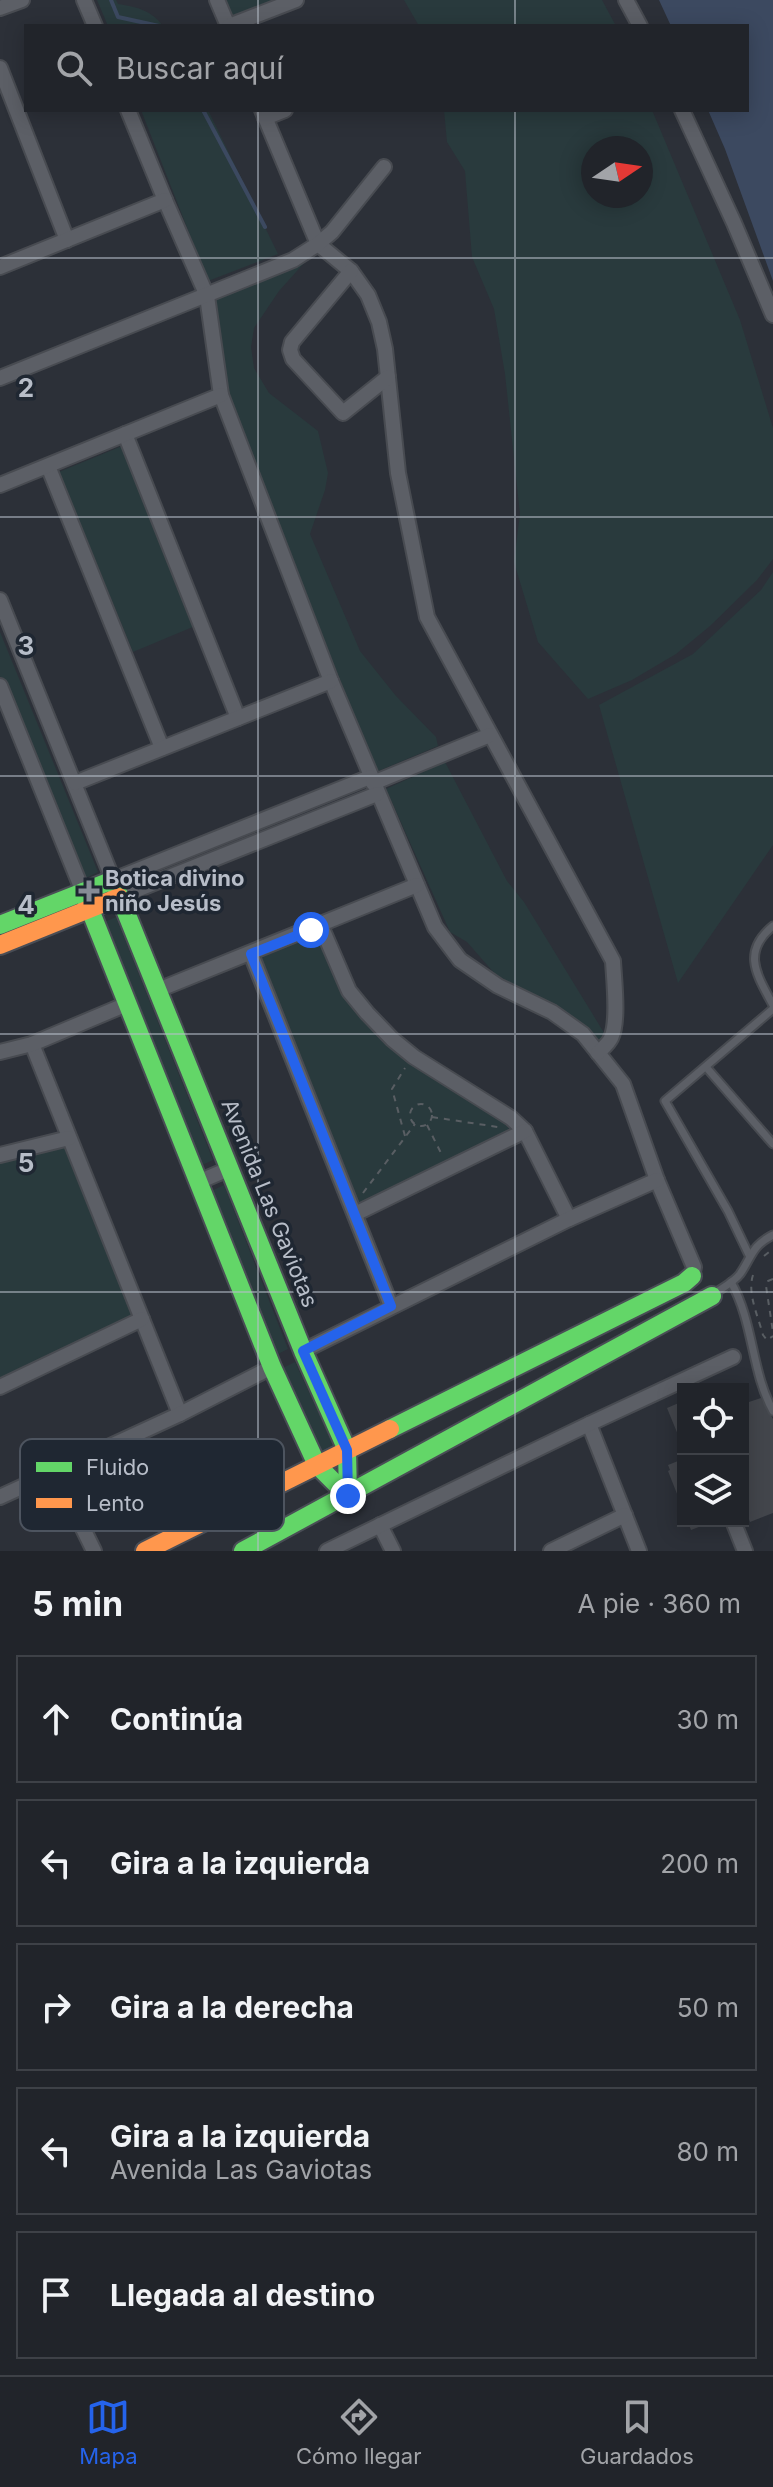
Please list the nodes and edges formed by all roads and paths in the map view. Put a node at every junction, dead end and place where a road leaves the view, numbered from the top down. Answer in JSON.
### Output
{"nodes":[{"id":1,"x":22,"y":0,"type":"edge"},
{"id":2,"x":84,"y":0,"type":"edge"},
{"id":3,"x":217,"y":0,"type":"edge"},
{"id":4,"x":296,"y":0,"type":"edge"},
{"id":5,"x":626,"y":0,"type":"edge"},
{"id":6,"x":0,"y":8,"type":"edge"},
{"id":7,"x":94,"y":24,"type":"edge"},
{"id":8,"x":227,"y":24,"type":"edge"},
{"id":9,"x":233,"y":24,"type":"edge"},
{"id":10,"x":639,"y":24,"type":"edge"},
{"id":11,"x":0,"y":68,"type":"edge"},
{"id":12,"x":129,"y":112,"type":"edge"},
{"id":13,"x":683,"y":112,"type":"edge"},
{"id":14,"x":263,"y":114,"type":"edge"},
{"id":15,"x":384,"y":167,"type":"dead end"},
{"id":16,"x":165,"y":200,"type":"junction"},
{"id":17,"x":67,"y":240,"type":"junction"},
{"id":18,"x":318,"y":244,"type":"junction"},
{"id":19,"x":0,"y":267,"type":"edge"},
{"id":20,"x":351,"y":271,"type":"junction"},
{"id":21,"x":207,"y":296,"type":"junction"},
{"id":22,"x":773,"y":315,"type":"edge"},
{"id":23,"x":388,"y":377,"type":"junction"},
{"id":24,"x":0,"y":378,"type":"edge"},
{"id":25,"x":221,"y":395,"type":"junction"},
{"id":26,"x":125,"y":434,"type":"junction"},
{"id":27,"x":48,"y":466,"type":"junction"},
{"id":28,"x":0,"y":485,"type":"edge"},
{"id":29,"x":0,"y":600,"type":"edge"},
{"id":30,"x":331,"y":681,"type":"junction"},
{"id":31,"x":1,"y":692,"type":"edge"},
{"id":32,"x":238,"y":718,"type":"junction"},
{"id":33,"x":490,"y":735,"type":"junction"},
{"id":34,"x":162,"y":748,"type":"junction"},
{"id":35,"x":75,"y":783,"type":"junction"},
{"id":36,"x":373,"y":784,"type":"junction"},
{"id":37,"x":417,"y":885,"type":"junction"},
{"id":38,"x":116,"y":888,"type":"junction"},
{"id":39,"x":86,"y":901,"type":"junction"},
{"id":40,"x":0,"y":925,"type":"edge"},
{"id":41,"x":321,"y":926,"type":"junction"},
{"id":42,"x":773,"y":926,"type":"edge"},
{"id":43,"x":0,"y":945,"type":"edge"},
{"id":44,"x":251,"y":954,"type":"junction"},
{"id":45,"x":158,"y":990,"type":"junction"},
{"id":46,"x":127,"y":1004,"type":"junction"},
{"id":47,"x":773,"y":1007,"type":"edge"},
{"id":48,"x":32,"y":1044,"type":"junction"},
{"id":49,"x":0,"y":1052,"type":"edge"},
{"id":50,"x":598,"y":1053,"type":"junction"},
{"id":51,"x":408,"y":1063,"type":"dead end"},
{"id":52,"x":706,"y":1067,"type":"junction"},
{"id":53,"x":432,"y":1117,"type":"junction"},
{"id":54,"x":415,"y":1124,"type":"junction"},
{"id":55,"x":426,"y":1124,"type":"junction"},
{"id":56,"x":503,"y":1128,"type":"dead end"},
{"id":57,"x":525,"y":1131,"type":"junction"},
{"id":58,"x":405,"y":1137,"type":"junction"},
{"id":59,"x":69,"y":1138,"type":"junction"},
{"id":60,"x":773,"y":1144,"type":"edge"},
{"id":61,"x":0,"y":1155,"type":"edge"},
{"id":62,"x":444,"y":1159,"type":"dead end"},
{"id":63,"x":231,"y":1168,"type":"junction"},
{"id":64,"x":657,"y":1180,"type":"junction"},
{"id":65,"x":198,"y":1182,"type":"junction"},
{"id":66,"x":356,"y":1207,"type":"junction"},
{"id":67,"x":569,"y":1219,"type":"junction"},
{"id":68,"x":771,"y":1235,"type":"edge"},
{"id":69,"x":773,"y":1249,"type":"edge"},
{"id":70,"x":749,"y":1255,"type":"junction"},
{"id":71,"x":761,"y":1258,"type":"dead end"},
{"id":72,"x":755,"y":1269,"type":"dead end"},
{"id":73,"x":692,"y":1276,"type":"joint"},
{"id":74,"x":773,"y":1279,"type":"edge"},
{"id":75,"x":731,"y":1282,"type":"junction"},
{"id":76,"x":712,"y":1296,"type":"joint"},
{"id":77,"x":391,"y":1306,"type":"junction"},
{"id":78,"x":142,"y":1319,"type":"junction"},
{"id":79,"x":773,"y":1334,"type":"edge"},
{"id":80,"x":303,"y":1351,"type":"junction"},
{"id":81,"x":733,"y":1357,"type":"dead end"},
{"id":82,"x":272,"y":1367,"type":"junction"},
{"id":83,"x":689,"y":1383,"type":"edge"},
{"id":84,"x":0,"y":1387,"type":"edge"},
{"id":85,"x":677,"y":1390,"type":"edge"},
{"id":86,"x":773,"y":1411,"type":"edge"},
{"id":87,"x":180,"y":1414,"type":"junction"},
{"id":88,"x":589,"y":1424,"type":"junction"},
{"id":89,"x":125,"y":1439,"type":"edge"},
{"id":90,"x":347,"y":1450,"type":"junction"},
{"id":91,"x":317,"y":1465,"type":"junction"},
{"id":92,"x":284,"y":1482,"type":"edge"},
{"id":93,"x":20,"y":1488,"type":"edge"},
{"id":94,"x":348,"y":1496,"type":"junction"},
{"id":95,"x":0,"y":1497,"type":"edge"},
{"id":96,"x":625,"y":1515,"type":"junction"},
{"id":97,"x":380,"y":1525,"type":"junction"},
{"id":98,"x":735,"y":1527,"type":"edge"},
{"id":99,"x":284,"y":1530,"type":"edge"},
{"id":100,"x":84,"y":1531,"type":"edge"},
{"id":101,"x":185,"y":1531,"type":"edge"},
{"id":102,"x":281,"y":1531,"type":"edge"},
{"id":103,"x":94,"y":1551,"type":"edge"},
{"id":104,"x":145,"y":1551,"type":"edge"},
{"id":105,"x":243,"y":1551,"type":"edge"},
{"id":106,"x":327,"y":1551,"type":"edge"},
{"id":107,"x":393,"y":1551,"type":"edge"},
{"id":108,"x":551,"y":1551,"type":"edge"},
{"id":109,"x":639,"y":1551,"type":"edge"},
{"id":110,"x":745,"y":1551,"type":"edge"}],
"edges":[{"from":1,"to":6,"type":"street"},
{"from":2,"to":7,"type":"street"},
{"from":3,"to":8,"type":"street"},
{"from":4,"to":9,"type":"street"},
{"from":5,"to":10,"type":"street"},
{"from":11,"to":17,"type":"street"},
{"from":12,"to":16,"type":"street"},
{"from":13,"to":22,"type":"street"},
{"from":14,"to":18,"type":"street"},
{"from":15,"to":18,"type":"street"},
{"from":16,"to":17,"type":"street"},
{"from":16,"to":21,"type":"street"},
{"from":17,"to":19,"type":"street"},
{"from":18,"to":20,"type":"street"},
{"from":18,"to":21,"type":"street"},
{"from":20,"to":23,"type":"street"},
{"from":20,"to":23,"type":"street"},
{"from":21,"to":24,"type":"street"},
{"from":21,"to":25,"type":"street"},
{"from":23,"to":33,"type":"street"},
{"from":25,"to":26,"type":"street"},
{"from":25,"to":30,"type":"street"},
{"from":26,"to":27,"type":"street"},
{"from":26,"to":32,"type":"street"},
{"from":27,"to":28,"type":"street"},
{"from":27,"to":34,"type":"street"},
{"from":29,"to":35,"type":"street","name":"Avenida Las Gaviotas"},
{"from":30,"to":32,"type":"street"},
{"from":30,"to":36,"type":"street"},
{"from":31,"to":39,"type":"street"},
{"from":32,"to":34,"type":"street"},
{"from":33,"to":36,"type":"street"},
{"from":33,"to":50,"type":"street"},
{"from":34,"to":35,"type":"street"},
{"from":35,"to":38,"type":"street","name":"Avenida Las Gaviotas"},
{"from":36,"to":37,"type":"street"},
{"from":36,"to":38,"type":"street"},
{"from":37,"to":41,"type":"street"},
{"from":37,"to":50,"type":"street"},
{"from":38,"to":39,"type":"street"},
{"from":38,"to":45,"type":"street","name":"Avenida Las Gaviotas"},
{"from":39,"to":40,"type":"street"},
{"from":39,"to":43,"type":"street"},
{"from":39,"to":46,"type":"street"},
{"from":41,"to":44,"type":"street"},
{"from":41,"to":57,"type":"street"},
{"from":42,"to":47,"type":"lane"},
{"from":44,"to":45,"type":"street"},
{"from":44,"to":66,"type":"street"},
{"from":45,"to":63,"type":"street","name":"Avenida Las Gaviotas"},
{"from":46,"to":48,"type":"street"},
{"from":46,"to":65,"type":"street"},
{"from":47,"to":52,"type":"lane"},
{"from":48,"to":49,"type":"street"},
{"from":48,"to":59,"type":"street"},
{"from":50,"to":64,"type":"street"},
{"from":51,"to":58,"type":"path"},
{"from":52,"to":60,"type":"lane"},
{"from":52,"to":70,"type":"lane"},
{"from":53,"to":54,"type":"path"},
{"from":53,"to":55,"type":"path"},
{"from":53,"to":56,"type":"path"},
{"from":54,"to":55,"type":"path"},
{"from":54,"to":58,"type":"path"},
{"from":55,"to":62,"type":"path"},
{"from":57,"to":66,"type":"street"},
{"from":57,"to":67,"type":"street"},
{"from":58,"to":66,"type":"path"},
{"from":59,"to":61,"type":"street"},
{"from":59,"to":78,"type":"street"},
{"from":63,"to":65,"type":"street"},
{"from":63,"to":80,"type":"street","name":"Avenida Las Gaviotas"},
{"from":64,"to":67,"type":"street"},
{"from":64,"to":73,"type":"street"},
{"from":65,"to":82,"type":"street"},
{"from":66,"to":77,"type":"street"},
{"from":67,"to":77,"type":"street"},
{"from":68,"to":70,"type":"lane"},
{"from":69,"to":71,"type":"path"},
{"from":70,"to":75,"type":"lane"},
{"from":72,"to":79,"type":"path"},
{"from":73,"to":90,"type":"street"},
{"from":74,"to":79,"type":"path"},
{"from":75,"to":76,"type":"lane"},
{"from":75,"to":86,"type":"lane"},
{"from":76,"to":94,"type":"street"},
{"from":77,"to":80,"type":"street"},
{"from":78,"to":84,"type":"street"},
{"from":78,"to":87,"type":"street"},
{"from":80,"to":90,"type":"street","name":"Avenida Las Gaviotas"},
{"from":81,"to":83,"type":"street"},
{"from":82,"to":87,"type":"street"},
{"from":82,"to":91,"type":"street"},
{"from":85,"to":88,"type":"street"},
{"from":87,"to":89,"type":"street"},
{"from":88,"to":96,"type":"street"},
{"from":88,"to":97,"type":"street"},
{"from":90,"to":91,"type":"street"},
{"from":90,"to":94,"type":"street","name":"Avenida Las Gaviotas"},
{"from":91,"to":92,"type":"street"},
{"from":91,"to":94,"type":"street"},
{"from":93,"to":95,"type":"street"},
{"from":94,"to":99,"type":"street"},
{"from":96,"to":108,"type":"street"},
{"from":96,"to":109,"type":"street"},
{"from":97,"to":106,"type":"street"},
{"from":97,"to":107,"type":"street"},
{"from":98,"to":110,"type":"street"},
{"from":100,"to":103,"type":"street"},
{"from":101,"to":104,"type":"street"},
{"from":102,"to":105,"type":"street"}]}
